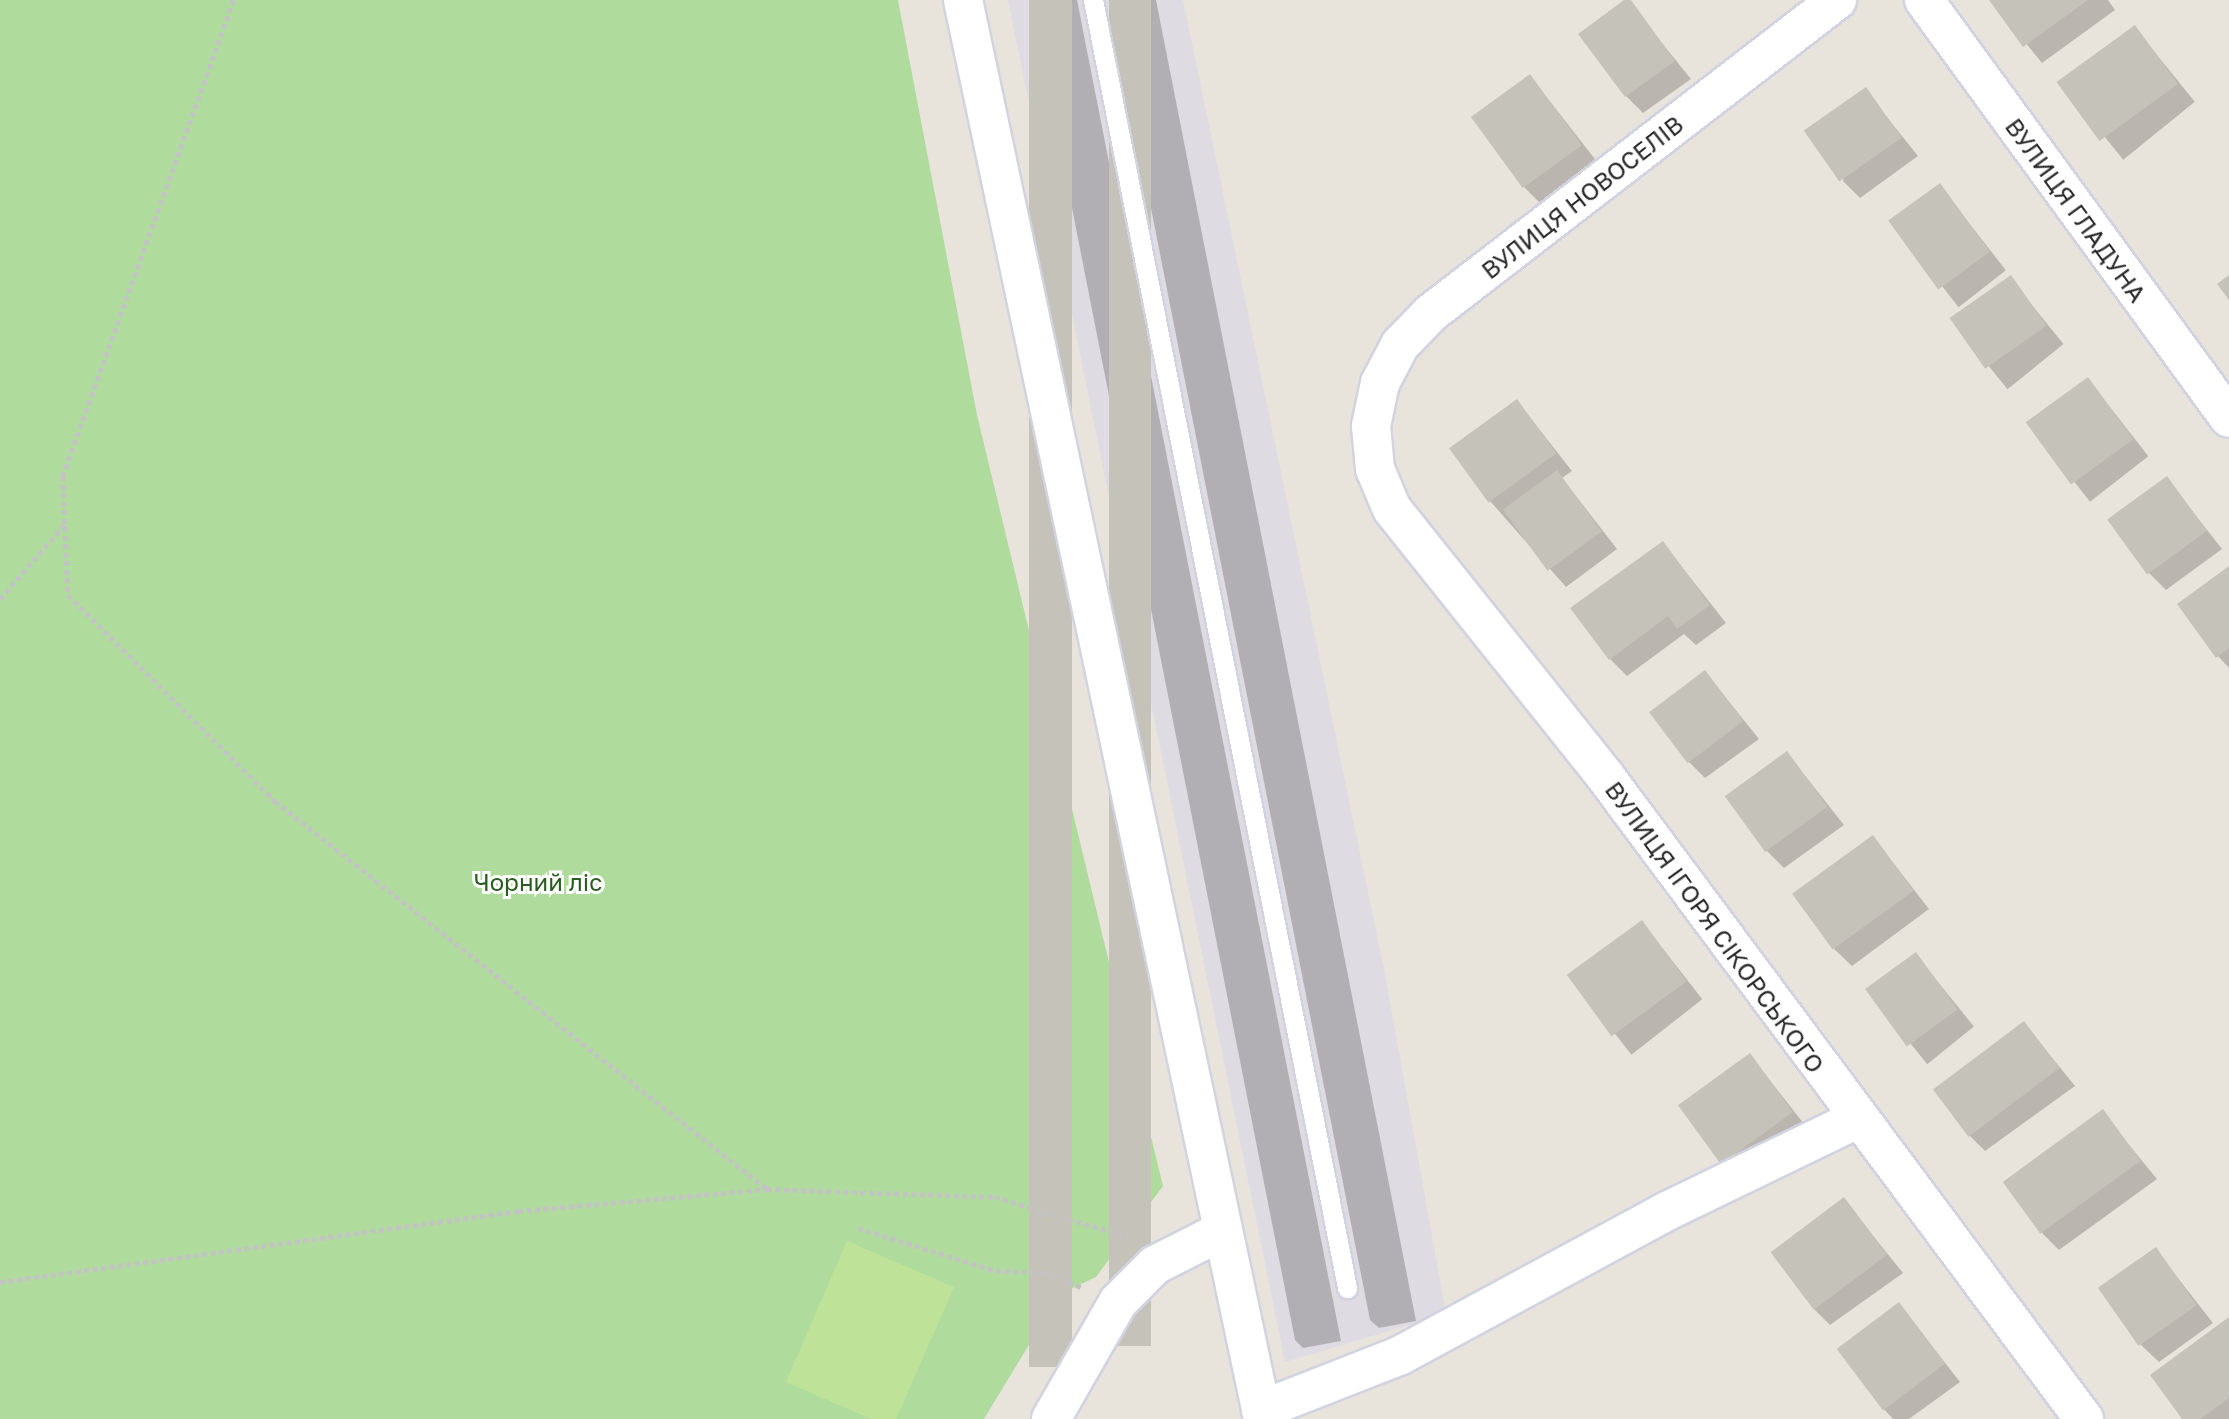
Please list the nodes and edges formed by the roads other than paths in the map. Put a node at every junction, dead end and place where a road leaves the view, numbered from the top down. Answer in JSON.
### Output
{"nodes":[{"id":1,"x":963,"y":0,"type":"edge"},
{"id":2,"x":1093,"y":0,"type":"edge"},
{"id":3,"x":1837,"y":0,"type":"edge"},
{"id":4,"x":1924,"y":0,"type":"edge"},
{"id":5,"x":2229,"y":418,"type":"edge"},
{"id":6,"x":1371,"y":426,"type":"joint"},
{"id":7,"x":1857,"y":1119,"type":"junction"},
{"id":8,"x":1222,"y":1231,"type":"junction"},
{"id":9,"x":1347,"y":1288,"type":"dead end"},
{"id":10,"x":1262,"y":1414,"type":"edge"},
{"id":11,"x":1051,"y":1419,"type":"edge"},
{"id":12,"x":2084,"y":1419,"type":"edge"}],
"edges":[{"from":1,"to":8,"type":"street"},
{"from":2,"to":9,"type":"lane"},
{"from":3,"to":6,"type":"street","name":"ВУЛИЦЯ НОВОСЕЛІВ"},
{"from":4,"to":5,"type":"street","name":"ВУЛИЦЯ ГЛАДУНА"},
{"from":6,"to":7,"type":"street","name":"ВУЛИЦЯ ІГОРЯ СІКОРСЬКОГО"},
{"from":7,"to":10,"type":"street"},
{"from":7,"to":12,"type":"street","name":"ВУЛИЦЯ ІГОРЯ СІКОРСЬКОГО"},
{"from":8,"to":10,"type":"street"},
{"from":8,"to":11,"type":"street"}]}
